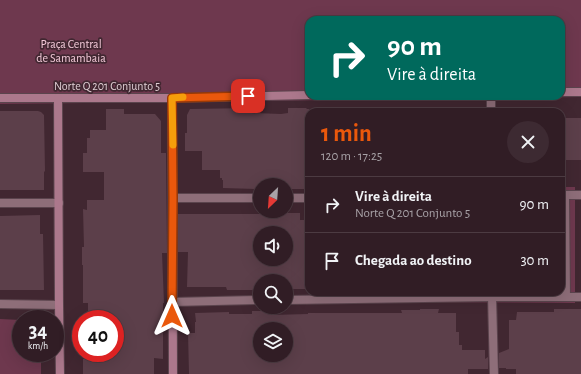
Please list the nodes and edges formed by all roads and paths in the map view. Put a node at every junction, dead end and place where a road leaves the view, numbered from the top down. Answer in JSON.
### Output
{"nodes":[{"id":1,"x":565,"y":92,"type":"edge"},
{"id":2,"x":581,"y":92,"type":"edge"},
{"id":3,"x":305,"y":96,"type":"edge"},
{"id":4,"x":0,"y":98,"type":"edge"},
{"id":5,"x":58,"y":98,"type":"junction"},
{"id":6,"x":172,"y":98,"type":"junction"},
{"id":7,"x":565,"y":195,"type":"edge"},
{"id":8,"x":581,"y":195,"type":"edge"},
{"id":9,"x":173,"y":198,"type":"junction"},
{"id":10,"x":253,"y":198,"type":"edge"},
{"id":11,"x":293,"y":198,"type":"edge"},
{"id":12,"x":305,"y":198,"type":"edge"},
{"id":13,"x":0,"y":203,"type":"edge"},
{"id":14,"x":59,"y":203,"type":"junction"},
{"id":15,"x":565,"y":264,"type":"edge"},
{"id":16,"x":397,"y":296,"type":"edge"},
{"id":17,"x":458,"y":296,"type":"edge"},
{"id":18,"x":492,"y":297,"type":"junction"},
{"id":19,"x":581,"y":297,"type":"edge"},
{"id":20,"x":566,"y":298,"type":"junction"},
{"id":21,"x":253,"y":300,"type":"edge"},
{"id":22,"x":293,"y":300,"type":"edge"},
{"id":23,"x":172,"y":302,"type":"junction"},
{"id":24,"x":0,"y":304,"type":"edge"},
{"id":25,"x":59,"y":305,"type":"junction"},
{"id":26,"x":60,"y":374,"type":"edge"},
{"id":27,"x":173,"y":374,"type":"edge"},
{"id":28,"x":494,"y":374,"type":"edge"}],
"edges":[{"from":1,"to":2,"type":"street"},
{"from":3,"to":6,"type":"street","name":"Norte Q 201 Conjunto 5"},
{"from":4,"to":5,"type":"street","name":"Norte Q 201 Conjunto 5"},
{"from":5,"to":6,"type":"street","name":"Norte Q 201 Conjunto 5"},
{"from":5,"to":14,"type":"street"},
{"from":6,"to":9,"type":"street"},
{"from":7,"to":8,"type":"street"},
{"from":9,"to":10,"type":"street"},
{"from":9,"to":23,"type":"street"},
{"from":11,"to":12,"type":"street"},
{"from":13,"to":14,"type":"street"},
{"from":14,"to":25,"type":"street"},
{"from":15,"to":20,"type":"street"},
{"from":16,"to":22,"type":"street"},
{"from":17,"to":18,"type":"street"},
{"from":18,"to":20,"type":"street"},
{"from":18,"to":28,"type":"street"},
{"from":19,"to":20,"type":"street"},
{"from":21,"to":23,"type":"street"},
{"from":23,"to":27,"type":"street"},
{"from":24,"to":25,"type":"street"},
{"from":25,"to":26,"type":"street"}]}
